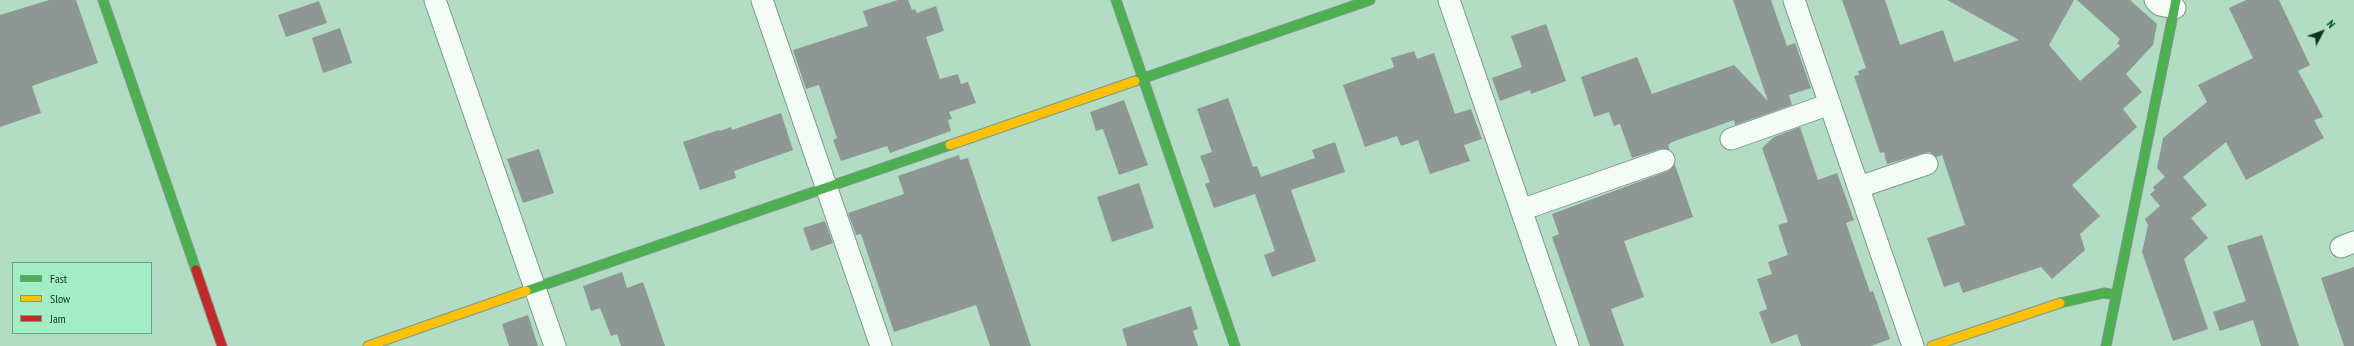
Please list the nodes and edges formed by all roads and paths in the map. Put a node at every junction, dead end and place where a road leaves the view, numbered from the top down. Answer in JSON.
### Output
{"nodes":[{"id":1,"x":103,"y":0,"type":"edge"},
{"id":2,"x":435,"y":0,"type":"edge"},
{"id":3,"x":762,"y":0,"type":"edge"},
{"id":4,"x":1116,"y":0,"type":"edge"},
{"id":5,"x":1370,"y":0,"type":"edge"},
{"id":6,"x":1449,"y":0,"type":"edge"},
{"id":7,"x":1794,"y":0,"type":"edge"},
{"id":8,"x":2155,"y":0,"type":"edge"},
{"id":9,"x":2176,"y":4,"type":"edge"},
{"id":10,"x":1143,"y":78,"type":"junction"},
{"id":11,"x":1830,"y":104,"type":"junction"},
{"id":12,"x":1731,"y":139,"type":"dead end"},
{"id":13,"x":1664,"y":160,"type":"dead end"},
{"id":14,"x":1927,"y":164,"type":"dead end"},
{"id":15,"x":1859,"y":187,"type":"junction"},
{"id":16,"x":826,"y":188,"type":"junction"},
{"id":17,"x":1521,"y":210,"type":"junction"},
{"id":18,"x":535,"y":288,"type":"junction"},
{"id":19,"x":2116,"y":295,"type":"junction"},
{"id":20,"x":222,"y":346,"type":"edge"},
{"id":21,"x":368,"y":346,"type":"edge"},
{"id":22,"x":555,"y":346,"type":"edge"},
{"id":23,"x":881,"y":346,"type":"edge"},
{"id":24,"x":1235,"y":346,"type":"edge"},
{"id":25,"x":1568,"y":346,"type":"edge"},
{"id":26,"x":1913,"y":346,"type":"edge"},
{"id":27,"x":1932,"y":346,"type":"edge"},
{"id":28,"x":2106,"y":346,"type":"edge"}],
"edges":[{"from":1,"to":20,"type":"street"},
{"from":2,"to":18,"type":"street"},
{"from":3,"to":16,"type":"street"},
{"from":4,"to":10,"type":"street"},
{"from":5,"to":10,"type":"street"},
{"from":6,"to":17,"type":"street"},
{"from":7,"to":11,"type":"street"},
{"from":8,"to":9,"type":"street"},
{"from":9,"to":19,"type":"street"},
{"from":10,"to":16,"type":"street"},
{"from":10,"to":24,"type":"street"},
{"from":11,"to":12,"type":"street"},
{"from":11,"to":15,"type":"street"},
{"from":13,"to":17,"type":"street"},
{"from":14,"to":15,"type":"street"},
{"from":15,"to":26,"type":"street"},
{"from":16,"to":18,"type":"street"},
{"from":16,"to":23,"type":"street"},
{"from":17,"to":25,"type":"street"},
{"from":18,"to":21,"type":"street"},
{"from":18,"to":22,"type":"street"},
{"from":19,"to":27,"type":"street"},
{"from":19,"to":28,"type":"street"}]}
